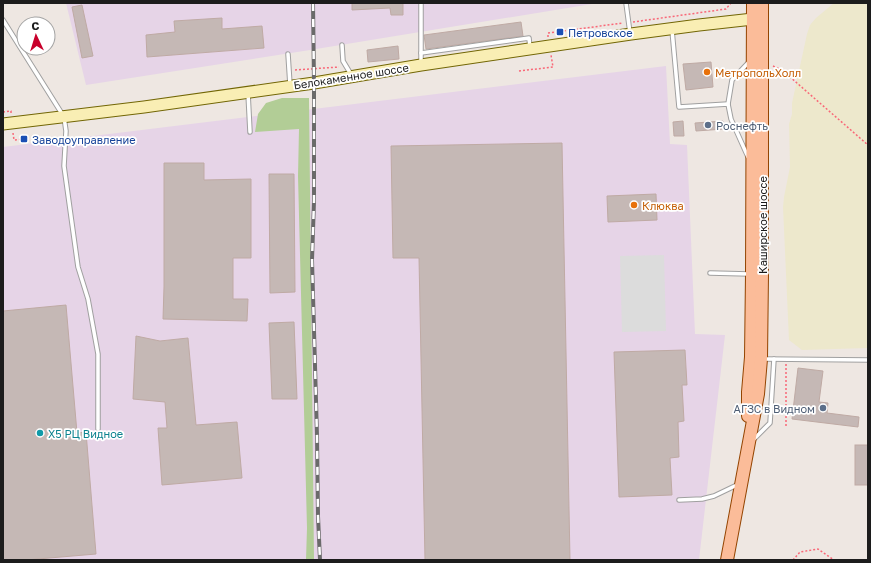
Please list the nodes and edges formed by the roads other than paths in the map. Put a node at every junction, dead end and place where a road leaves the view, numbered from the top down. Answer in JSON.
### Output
{"nodes":[{"id":1,"x":421,"y":3,"type":"edge"},
{"id":2,"x":626,"y":3,"type":"edge"},
{"id":3,"x":753,"y":3,"type":"edge"},
{"id":4,"x":762,"y":3,"type":"edge"},
{"id":5,"x":758,"y":18,"type":"junction"},
{"id":6,"x":3,"y":20,"type":"edge"},
{"id":7,"x":672,"y":28,"type":"junction"},
{"id":8,"x":631,"y":34,"type":"junction"},
{"id":9,"x":342,"y":45,"type":"dead end"},
{"id":10,"x":530,"y":49,"type":"junction"},
{"id":11,"x":421,"y":53,"type":"junction"},
{"id":12,"x":288,"y":54,"type":"dead end"},
{"id":13,"x":752,"y":58,"type":"junction"},
{"id":14,"x":421,"y":65,"type":"junction"},
{"id":15,"x":353,"y":76,"type":"junction"},
{"id":16,"x":290,"y":86,"type":"junction"},
{"id":17,"x":248,"y":92,"type":"junction"},
{"id":18,"x":728,"y":104,"type":"junction"},
{"id":19,"x":64,"y":117,"type":"junction"},
{"id":20,"x":3,"y":124,"type":"edge"},
{"id":21,"x":250,"y":132,"type":"dead end"},
{"id":22,"x":752,"y":165,"type":"junction"},
{"id":23,"x":710,"y":273,"type":"dead end"},
{"id":24,"x":757,"y":274,"type":"junction"},
{"id":25,"x":756,"y":358,"type":"junction"},
{"id":26,"x":774,"y":359,"type":"junction"},
{"id":27,"x":868,"y":360,"type":"edge"},
{"id":28,"x":98,"y":429,"type":"dead end"},
{"id":29,"x":748,"y":445,"type":"junction"},
{"id":30,"x":742,"y":482,"type":"junction"},
{"id":31,"x":679,"y":500,"type":"dead end"},
{"id":32,"x":727,"y":560,"type":"edge"}],
"edges":[{"from":1,"to":11,"type":"lane"},
{"from":2,"to":8,"type":"lane"},
{"from":3,"to":5,"type":"main road","name":"Каширское шоссе"},
{"from":4,"to":5,"type":"main road","name":"Каширское шоссе"},
{"from":5,"to":7,"type":"main road","name":"Белокаменное шоссе"},
{"from":5,"to":13,"type":"main road","name":"Каширское шоссе"},
{"from":5,"to":24,"type":"main road","name":"Каширское шоссе"},
{"from":6,"to":19,"type":"lane"},
{"from":7,"to":8,"type":"main road","name":"Белокаменное шоссе"},
{"from":7,"to":18,"type":"lane"},
{"from":8,"to":10,"type":"main road","name":"Белокаменное шоссе"},
{"from":9,"to":15,"type":"lane"},
{"from":10,"to":11,"type":"lane"},
{"from":10,"to":14,"type":"main road","name":"Белокаменное шоссе"},
{"from":11,"to":14,"type":"lane"},
{"from":12,"to":16,"type":"lane"},
{"from":13,"to":18,"type":"lane"},
{"from":13,"to":22,"type":"main road","name":"Каширское шоссе"},
{"from":14,"to":15,"type":"main road","name":"Белокаменное шоссе"},
{"from":15,"to":16,"type":"main road","name":"Белокаменное шоссе"},
{"from":16,"to":17,"type":"main road","name":"Белокаменное шоссе"},
{"from":17,"to":19,"type":"main road","name":"Белокаменное шоссе"},
{"from":17,"to":21,"type":"lane"},
{"from":18,"to":22,"type":"lane"},
{"from":19,"to":20,"type":"main road","name":"Белокаменное шоссе"},
{"from":19,"to":28,"type":"lane"},
{"from":22,"to":24,"type":"main road","name":"Каширское шоссе"},
{"from":23,"to":24,"type":"lane"},
{"from":24,"to":25,"type":"main road","name":"Каширское шоссе"},
{"from":25,"to":26,"type":"lane"},
{"from":25,"to":29,"type":"main road","name":"Каширское шоссе"},
{"from":26,"to":27,"type":"lane"},
{"from":26,"to":29,"type":"lane"},
{"from":29,"to":30,"type":"main road","name":"Каширское шоссе"},
{"from":30,"to":31,"type":"lane"},
{"from":30,"to":32,"type":"main road","name":"Каширское шоссе"}]}
